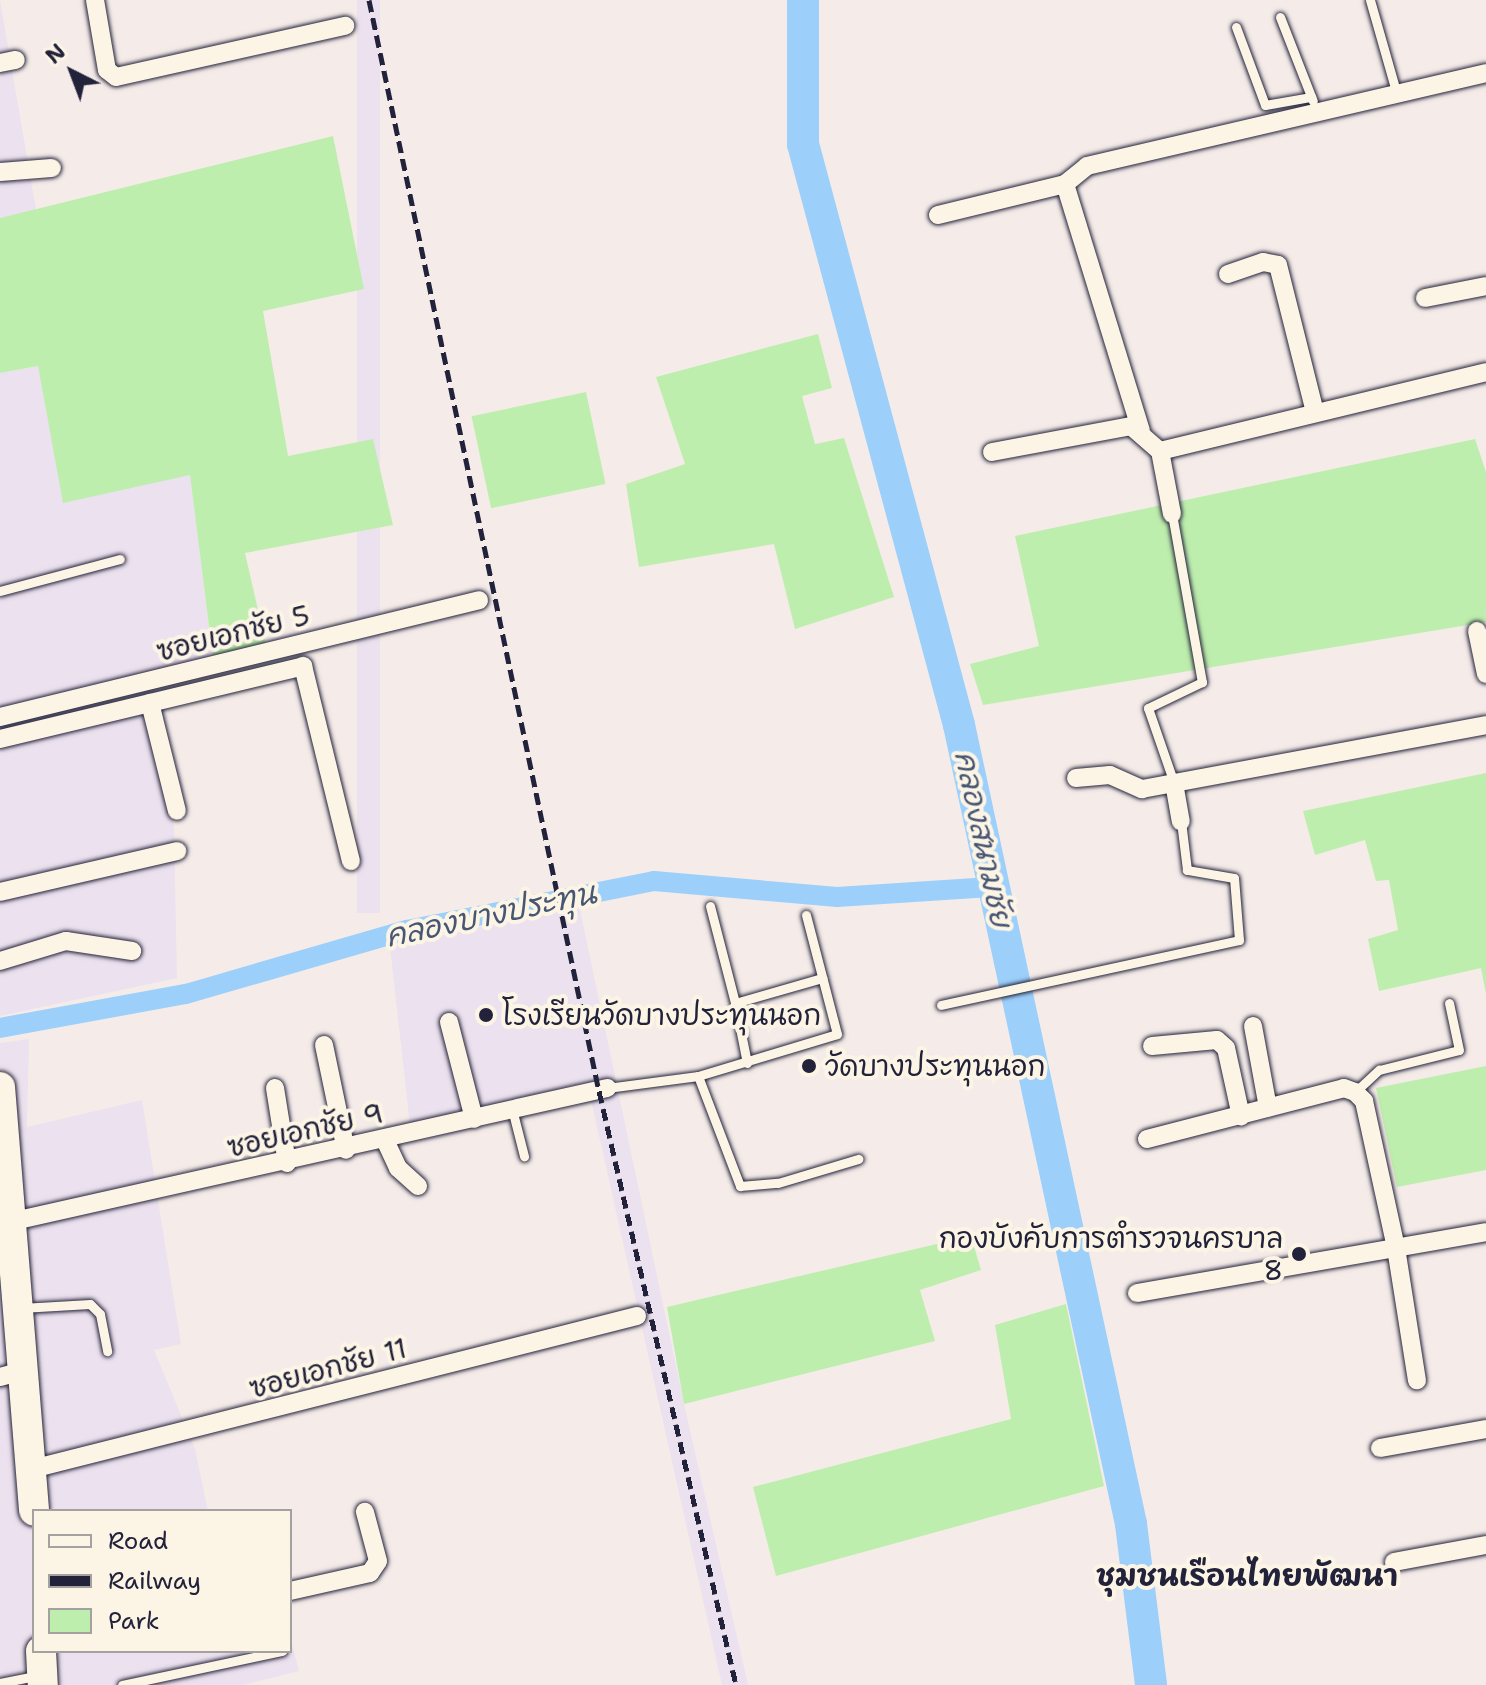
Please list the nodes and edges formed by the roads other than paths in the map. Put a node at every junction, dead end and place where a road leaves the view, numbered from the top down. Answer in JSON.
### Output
{"nodes":[{"id":1,"x":95,"y":0,"type":"edge"},
{"id":2,"x":1370,"y":0,"type":"edge"},
{"id":3,"x":1280,"y":17,"type":"dead end"},
{"id":4,"x":345,"y":26,"type":"dead end"},
{"id":5,"x":1236,"y":27,"type":"dead end"},
{"id":6,"x":1486,"y":73,"type":"edge"},
{"id":7,"x":1397,"y":95,"type":"junction"},
{"id":8,"x":1311,"y":97,"type":"junction"},
{"id":9,"x":1319,"y":115,"type":"junction"},
{"id":10,"x":52,"y":168,"type":"dead end"},
{"id":11,"x":0,"y":172,"type":"edge"},
{"id":12,"x":1065,"y":184,"type":"junction"},
{"id":13,"x":938,"y":215,"type":"dead end"},
{"id":14,"x":1228,"y":274,"type":"dead end"},
{"id":15,"x":1486,"y":286,"type":"edge"},
{"id":16,"x":1425,"y":298,"type":"dead end"},
{"id":17,"x":1486,"y":372,"type":"edge"},
{"id":18,"x":1314,"y":408,"type":"junction"},
{"id":19,"x":1141,"y":431,"type":"junction"},
{"id":20,"x":1160,"y":451,"type":"junction"},
{"id":21,"x":992,"y":452,"type":"dead end"},
{"id":22,"x":1172,"y":514,"type":"joint"},
{"id":23,"x":120,"y":559,"type":"dead end"},
{"id":24,"x":0,"y":591,"type":"edge"},
{"id":25,"x":479,"y":600,"type":"dead end"},
{"id":26,"x":1477,"y":631,"type":"dead end"},
{"id":27,"x":1486,"y":674,"type":"edge"},
{"id":28,"x":150,"y":703,"type":"junction"},
{"id":29,"x":0,"y":717,"type":"edge"},
{"id":30,"x":1486,"y":725,"type":"edge"},
{"id":31,"x":0,"y":739,"type":"edge"},
{"id":32,"x":1076,"y":778,"type":"dead end"},
{"id":33,"x":1174,"y":783,"type":"junction"},
{"id":34,"x":177,"y":811,"type":"dead end"},
{"id":35,"x":1181,"y":821,"type":"joint"},
{"id":36,"x":177,"y":851,"type":"dead end"},
{"id":37,"x":351,"y":861,"type":"dead end"},
{"id":38,"x":0,"y":892,"type":"edge"},
{"id":39,"x":710,"y":906,"type":"dead end"},
{"id":40,"x":806,"y":915,"type":"dead end"},
{"id":41,"x":132,"y":951,"type":"dead end"},
{"id":42,"x":0,"y":961,"type":"edge"},
{"id":43,"x":822,"y":978,"type":"junction"},
{"id":44,"x":735,"y":1003,"type":"junction"},
{"id":45,"x":1449,"y":1003,"type":"dead end"},
{"id":46,"x":941,"y":1005,"type":"dead end"},
{"id":47,"x":449,"y":1022,"type":"dead end"},
{"id":48,"x":1253,"y":1026,"type":"dead end"},
{"id":49,"x":324,"y":1045,"type":"dead end"},
{"id":50,"x":1152,"y":1046,"type":"dead end"},
{"id":51,"x":747,"y":1063,"type":"junction"},
{"id":52,"x":698,"y":1076,"type":"junction"},
{"id":53,"x":0,"y":1087,"type":"edge"},
{"id":54,"x":275,"y":1088,"type":"dead end"},
{"id":55,"x":607,"y":1088,"type":"joint"},
{"id":56,"x":1355,"y":1092,"type":"junction"},
{"id":57,"x":1268,"y":1108,"type":"junction"},
{"id":58,"x":512,"y":1109,"type":"junction"},
{"id":59,"x":1241,"y":1116,"type":"junction"},
{"id":60,"x":474,"y":1119,"type":"junction"},
{"id":61,"x":1147,"y":1139,"type":"dead end"},
{"id":62,"x":385,"y":1140,"type":"junction"},
{"id":63,"x":346,"y":1150,"type":"junction"},
{"id":64,"x":524,"y":1156,"type":"dead end"},
{"id":65,"x":858,"y":1159,"type":"dead end"},
{"id":66,"x":287,"y":1163,"type":"junction"},
{"id":67,"x":418,"y":1186,"type":"dead end"},
{"id":68,"x":14,"y":1221,"type":"junction"},
{"id":69,"x":1486,"y":1232,"type":"edge"},
{"id":70,"x":1396,"y":1248,"type":"junction"},
{"id":71,"x":1137,"y":1293,"type":"dead end"},
{"id":72,"x":21,"y":1308,"type":"junction"},
{"id":73,"x":637,"y":1316,"type":"dead end"},
{"id":74,"x":107,"y":1351,"type":"dead end"},
{"id":75,"x":13,"y":1374,"type":"edge"},
{"id":76,"x":1417,"y":1380,"type":"dead end"},
{"id":77,"x":1486,"y":1429,"type":"edge"},
{"id":78,"x":1380,"y":1448,"type":"dead end"},
{"id":79,"x":32,"y":1469,"type":"junction"},
{"id":80,"x":34,"y":1509,"type":"edge"},
{"id":81,"x":365,"y":1512,"type":"dead end"},
{"id":82,"x":1486,"y":1545,"type":"edge"},
{"id":83,"x":1394,"y":1562,"type":"dead end"},
{"id":84,"x":292,"y":1590,"type":"edge"},
{"id":85,"x":273,"y":1653,"type":"edge"},
{"id":86,"x":42,"y":1670,"type":"edge"},
{"id":87,"x":0,"y":1683,"type":"edge"},
{"id":88,"x":122,"y":1685,"type":"edge"}],
"edges":[{"from":1,"to":4,"type":"street"},
{"from":2,"to":7,"type":"lane"},
{"from":3,"to":8,"type":"lane"},
{"from":5,"to":8,"type":"lane"},
{"from":6,"to":7,"type":"street"},
{"from":7,"to":9,"type":"street"},
{"from":8,"to":9,"type":"lane"},
{"from":9,"to":12,"type":"street"},
{"from":10,"to":11,"type":"street"},
{"from":12,"to":13,"type":"street"},
{"from":12,"to":19,"type":"street"},
{"from":14,"to":18,"type":"street"},
{"from":15,"to":16,"type":"street"},
{"from":17,"to":18,"type":"street"},
{"from":18,"to":20,"type":"street"},
{"from":19,"to":20,"type":"street"},
{"from":19,"to":21,"type":"street"},
{"from":20,"to":22,"type":"street"},
{"from":22,"to":33,"type":"lane"},
{"from":23,"to":24,"type":"lane"},
{"from":25,"to":29,"type":"street","name":"ซอยเอกชัย 5"},
{"from":26,"to":27,"type":"street"},
{"from":28,"to":31,"type":"street"},
{"from":28,"to":34,"type":"street"},
{"from":28,"to":37,"type":"street"},
{"from":30,"to":33,"type":"street"},
{"from":32,"to":33,"type":"street"},
{"from":33,"to":35,"type":"street"},
{"from":35,"to":46,"type":"lane"},
{"from":36,"to":38,"type":"street"},
{"from":39,"to":44,"type":"lane"},
{"from":40,"to":43,"type":"lane"},
{"from":41,"to":42,"type":"street"},
{"from":43,"to":44,"type":"lane"},
{"from":43,"to":51,"type":"lane"},
{"from":44,"to":51,"type":"lane"},
{"from":45,"to":56,"type":"lane"},
{"from":47,"to":60,"type":"street"},
{"from":48,"to":57,"type":"street"},
{"from":49,"to":63,"type":"street"},
{"from":50,"to":59,"type":"street"},
{"from":51,"to":52,"type":"lane"},
{"from":52,"to":55,"type":"lane"},
{"from":52,"to":65,"type":"lane"},
{"from":53,"to":68,"type":"main road"},
{"from":54,"to":66,"type":"street"},
{"from":55,"to":58,"type":"street","name":"ซอยเอกชัย 9"},
{"from":56,"to":57,"type":"street"},
{"from":56,"to":70,"type":"street"},
{"from":57,"to":59,"type":"street"},
{"from":58,"to":60,"type":"street","name":"ซอยเอกชัย 9"},
{"from":58,"to":64,"type":"lane"},
{"from":59,"to":61,"type":"street"},
{"from":60,"to":62,"type":"street","name":"ซอยเอกชัย 9"},
{"from":62,"to":63,"type":"street","name":"ซอยเอกชัย 9"},
{"from":62,"to":67,"type":"street"},
{"from":63,"to":66,"type":"street","name":"ซอยเอกชัย 9"},
{"from":66,"to":68,"type":"street","name":"ซอยเอกชัย 9"},
{"from":68,"to":72,"type":"main road"},
{"from":69,"to":70,"type":"street"},
{"from":70,"to":71,"type":"street"},
{"from":70,"to":76,"type":"street"},
{"from":72,"to":74,"type":"lane"},
{"from":72,"to":75,"type":"main road"},
{"from":73,"to":79,"type":"street","name":"ซอยเอกชัย 11"},
{"from":75,"to":79,"type":"main road"},
{"from":77,"to":78,"type":"street"},
{"from":79,"to":80,"type":"main road"},
{"from":81,"to":84,"type":"street"},
{"from":82,"to":83,"type":"street"},
{"from":85,"to":88,"type":"lane"},
{"from":86,"to":87,"type":"lane"}]}
